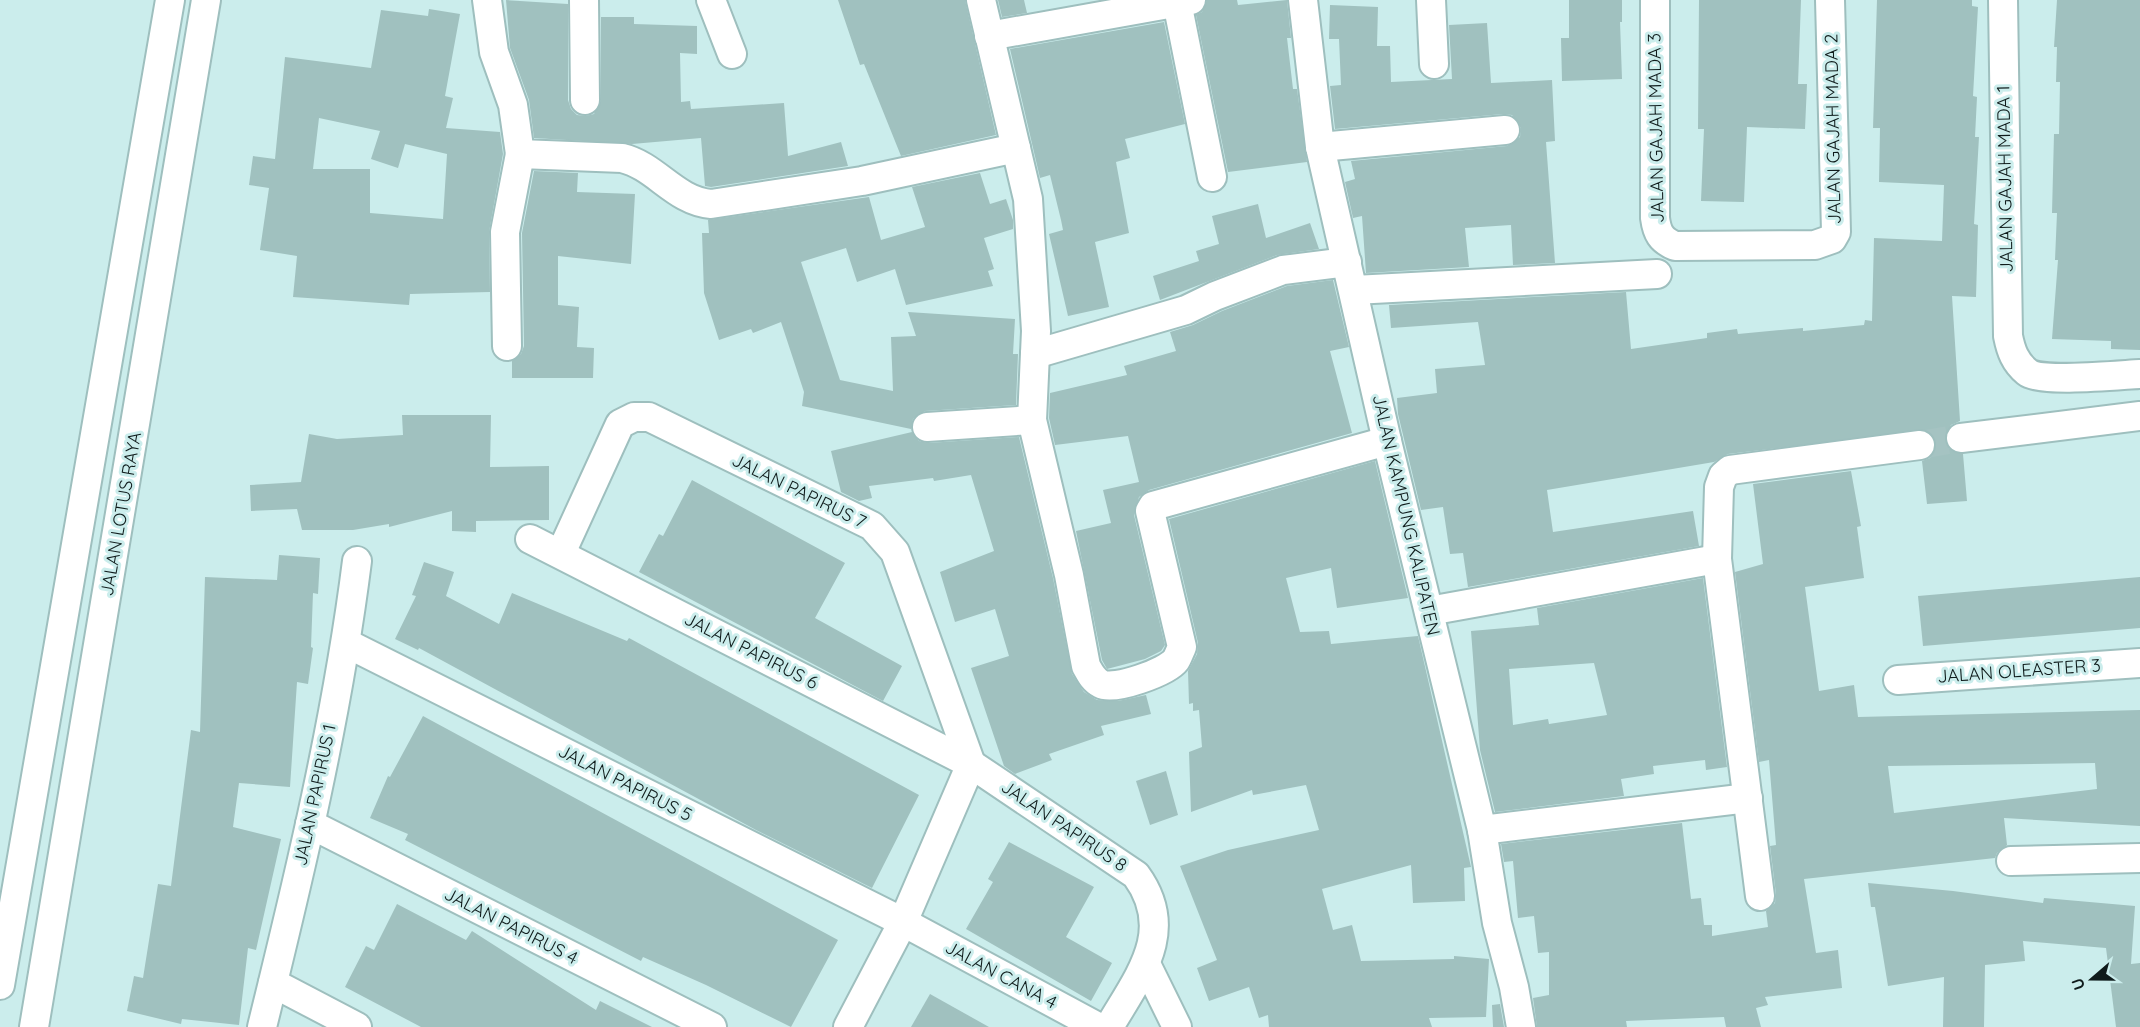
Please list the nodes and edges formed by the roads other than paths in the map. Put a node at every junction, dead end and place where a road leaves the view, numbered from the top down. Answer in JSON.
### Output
{"nodes":[{"id":1,"x":170,"y":0,"type":"edge"},
{"id":2,"x":206,"y":0,"type":"edge"},
{"id":3,"x":487,"y":0,"type":"edge"},
{"id":4,"x":584,"y":0,"type":"edge"},
{"id":5,"x":711,"y":0,"type":"edge"},
{"id":6,"x":981,"y":0,"type":"edge"},
{"id":7,"x":1303,"y":0,"type":"edge"},
{"id":8,"x":1431,"y":0,"type":"edge"},
{"id":9,"x":1655,"y":0,"type":"edge"},
{"id":10,"x":1830,"y":0,"type":"edge"},
{"id":11,"x":2002,"y":0,"type":"edge"},
{"id":12,"x":1184,"y":1,"type":"edge"},
{"id":13,"x":989,"y":36,"type":"junction"},
{"id":14,"x":732,"y":54,"type":"dead end"},
{"id":15,"x":1434,"y":64,"type":"dead end"},
{"id":16,"x":585,"y":100,"type":"dead end"},
{"id":17,"x":1505,"y":130,"type":"dead end"},
{"id":18,"x":1320,"y":147,"type":"junction"},
{"id":19,"x":1016,"y":148,"type":"junction"},
{"id":20,"x":520,"y":154,"type":"junction"},
{"id":21,"x":1212,"y":177,"type":"dead end"},
{"id":22,"x":1815,"y":245,"type":"joint"},
{"id":23,"x":1347,"y":262,"type":"junction"},
{"id":24,"x":1657,"y":274,"type":"dead end"},
{"id":25,"x":1354,"y":290,"type":"junction"},
{"id":26,"x":507,"y":346,"type":"dead end"},
{"id":27,"x":1035,"y":354,"type":"junction"},
{"id":28,"x":2140,"y":374,"type":"edge"},
{"id":29,"x":2140,"y":416,"type":"edge"},
{"id":30,"x":1032,"y":420,"type":"junction"},
{"id":31,"x":927,"y":427,"type":"dead end"},
{"id":32,"x":1961,"y":438,"type":"tunnel mouth"},
{"id":33,"x":1387,"y":441,"type":"junction"},
{"id":34,"x":1920,"y":445,"type":"tunnel mouth"},
{"id":35,"x":530,"y":539,"type":"dead end"},
{"id":36,"x":561,"y":554,"type":"junction"},
{"id":37,"x":1717,"y":559,"type":"junction"},
{"id":38,"x":357,"y":561,"type":"dead end"},
{"id":39,"x":1429,"y":610,"type":"junction"},
{"id":40,"x":346,"y":643,"type":"junction"},
{"id":41,"x":2140,"y":663,"type":"edge"},
{"id":42,"x":1898,"y":680,"type":"dead end"},
{"id":43,"x":970,"y":764,"type":"junction"},
{"id":44,"x":1748,"y":798,"type":"junction"},
{"id":45,"x":310,"y":824,"type":"junction"},
{"id":46,"x":1482,"y":830,"type":"junction"},
{"id":47,"x":2140,"y":858,"type":"edge"},
{"id":48,"x":2011,"y":861,"type":"dead end"},
{"id":49,"x":1761,"y":896,"type":"dead end"},
{"id":50,"x":903,"y":922,"type":"junction"},
{"id":51,"x":1146,"y":964,"type":"junction"},
{"id":52,"x":273,"y":983,"type":"junction"},
{"id":53,"x":0,"y":985,"type":"edge"},
{"id":54,"x":34,"y":1027,"type":"edge"},
{"id":55,"x":262,"y":1027,"type":"edge"},
{"id":56,"x":357,"y":1027,"type":"edge"},
{"id":57,"x":712,"y":1027,"type":"edge"},
{"id":58,"x":848,"y":1027,"type":"edge"},
{"id":59,"x":1098,"y":1027,"type":"edge"},
{"id":60,"x":1109,"y":1027,"type":"edge"},
{"id":61,"x":1177,"y":1027,"type":"edge"},
{"id":62,"x":1521,"y":1027,"type":"edge"}],
"edges":[{"from":1,"to":53,"type":"street"},
{"from":2,"to":54,"type":"street","name":"JALAN LOTUS RAYA"},
{"from":3,"to":20,"type":"street"},
{"from":4,"to":16,"type":"street"},
{"from":5,"to":14,"type":"street"},
{"from":6,"to":13,"type":"street"},
{"from":7,"to":18,"type":"street","name":"JALAN KAMPUNG KALIPATEN"},
{"from":8,"to":15,"type":"street"},
{"from":9,"to":22,"type":"street","name":"JALAN GAJAH MADA 3"},
{"from":10,"to":22,"type":"street","name":"JALAN GAJAH MADA 2"},
{"from":11,"to":28,"type":"street","name":"JALAN GAJAH MADA 1"},
{"from":12,"to":13,"type":"street"},
{"from":12,"to":21,"type":"street"},
{"from":13,"to":19,"type":"street"},
{"from":17,"to":18,"type":"street"},
{"from":18,"to":23,"type":"street","name":"JALAN KAMPUNG KALIPATEN"},
{"from":19,"to":20,"type":"street"},
{"from":19,"to":27,"type":"street"},
{"from":20,"to":26,"type":"street"},
{"from":23,"to":25,"type":"street","name":"JALAN KAMPUNG KALIPATEN"},
{"from":23,"to":27,"type":"street"},
{"from":24,"to":25,"type":"street"},
{"from":25,"to":33,"type":"street","name":"JALAN KAMPUNG KALIPATEN"},
{"from":27,"to":30,"type":"street"},
{"from":29,"to":32,"type":"street"},
{"from":30,"to":31,"type":"street"},
{"from":30,"to":33,"type":"street"},
{"from":33,"to":39,"type":"street","name":"JALAN KAMPUNG KALIPATEN"},
{"from":34,"to":37,"type":"street"},
{"from":35,"to":36,"type":"street","name":"JALAN PAPIRUS 6"},
{"from":36,"to":43,"type":"street","name":"JALAN PAPIRUS 6"},
{"from":36,"to":43,"type":"street","name":"JALAN PAPIRUS 7"},
{"from":37,"to":39,"type":"street"},
{"from":37,"to":44,"type":"street"},
{"from":38,"to":40,"type":"street","name":"JALAN PAPIRUS 1"},
{"from":39,"to":46,"type":"street","name":"JALAN KAMPUNG KALIPATEN"},
{"from":40,"to":45,"type":"street","name":"JALAN PAPIRUS 1"},
{"from":40,"to":50,"type":"street","name":"JALAN PAPIRUS 5"},
{"from":41,"to":42,"type":"street","name":"JALAN OLEASTER 3"},
{"from":43,"to":50,"type":"street"},
{"from":43,"to":51,"type":"street","name":"JALAN PAPIRUS 8"},
{"from":44,"to":46,"type":"street"},
{"from":44,"to":49,"type":"street"},
{"from":45,"to":52,"type":"street","name":"JALAN PAPIRUS 1"},
{"from":45,"to":57,"type":"street","name":"JALAN PAPIRUS 4"},
{"from":46,"to":62,"type":"street","name":"JALAN KAMPUNG KALIPATEN"},
{"from":47,"to":48,"type":"street"},
{"from":50,"to":58,"type":"street"},
{"from":50,"to":59,"type":"street","name":"JALAN CANA 4"},
{"from":51,"to":60,"type":"street","name":"JALAN PAPIRUS 8"},
{"from":51,"to":61,"type":"street"},
{"from":52,"to":55,"type":"street","name":"JALAN PAPIRUS 1"},
{"from":52,"to":56,"type":"street"}]}
